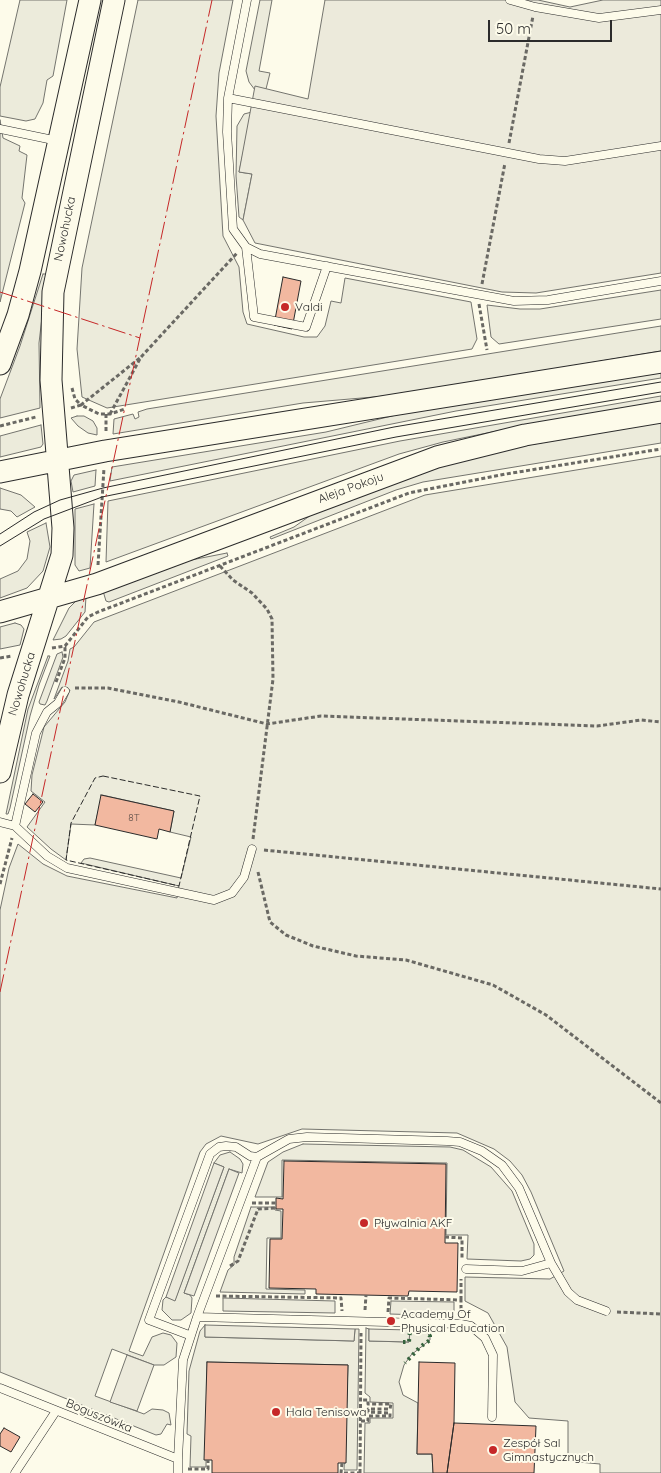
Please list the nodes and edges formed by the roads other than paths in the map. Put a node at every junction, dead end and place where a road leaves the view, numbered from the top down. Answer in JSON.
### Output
{"nodes":[{"id":1,"x":90,"y":0,"type":"edge"},
{"id":2,"x":114,"y":0,"type":"edge"},
{"id":3,"x":247,"y":0,"type":"edge"},
{"id":4,"x":510,"y":0,"type":"edge"},
{"id":5,"x":661,"y":10,"type":"edge"},
{"id":6,"x":228,"y":98,"type":"junction"},
{"id":7,"x":0,"y":129,"type":"edge"},
{"id":8,"x":60,"y":142,"type":"junction"},
{"id":9,"x":661,"y":146,"type":"edge"},
{"id":10,"x":246,"y":247,"type":"junction"},
{"id":11,"x":326,"y":266,"type":"junction"},
{"id":12,"x":661,"y":281,"type":"edge"},
{"id":13,"x":661,"y":362,"type":"edge"},
{"id":14,"x":0,"y":364,"type":"edge"},
{"id":15,"x":661,"y":412,"type":"edge"},
{"id":16,"x":57,"y":461,"type":"junction"},
{"id":17,"x":0,"y":472,"type":"edge"},
{"id":18,"x":50,"y":597,"type":"junction"},
{"id":19,"x":0,"y":612,"type":"edge"},
{"id":20,"x":65,"y":691,"type":"road end"},
{"id":21,"x":0,"y":772,"type":"edge"},
{"id":22,"x":0,"y":822,"type":"edge"},
{"id":23,"x":15,"y":826,"type":"junction"},
{"id":24,"x":252,"y":848,"type":"road end"},
{"id":25,"x":257,"y":1156,"type":"junction"},
{"id":26,"x":551,"y":1263,"type":"junction"},
{"id":27,"x":466,"y":1269,"type":"dead end"},
{"id":28,"x":606,"y":1311,"type":"road end"},
{"id":29,"x":197,"y":1317,"type":"junction"},
{"id":30,"x":190,"y":1335,"type":"junction"},
{"id":31,"x":0,"y":1388,"type":"edge"},
{"id":32,"x":56,"y":1411,"type":"junction"},
{"id":33,"x":492,"y":1417,"type":"dead end"},
{"id":34,"x":178,"y":1459,"type":"junction"},
{"id":35,"x":15,"y":1473,"type":"edge"},
{"id":36,"x":178,"y":1473,"type":"edge"}],
"edges":[{"from":1,"to":8,"type":"main road","name":"Nowohucka"},
{"from":2,"to":16,"type":"main road","name":"Nowohucka"},
{"from":3,"to":6,"type":"lane"},
{"from":4,"to":5,"type":"lane"},
{"from":6,"to":9,"type":"lane"},
{"from":6,"to":10,"type":"lane"},
{"from":7,"to":8,"type":"lane"},
{"from":8,"to":14,"type":"main road","name":"Nowohucka"},
{"from":10,"to":11,"type":"lane"},
{"from":10,"to":11,"type":"lane"},
{"from":11,"to":12,"type":"lane"},
{"from":13,"to":16,"type":"main road"},
{"from":15,"to":18,"type":"main road","name":"Aleja Pokoju"},
{"from":16,"to":17,"type":"main road"},
{"from":16,"to":18,"type":"main road","name":"Nowohucka"},
{"from":18,"to":19,"type":"main road","name":"Aleja Pokoju"},
{"from":18,"to":21,"type":"main road","name":"Nowohucka"},
{"from":20,"to":23,"type":"lane"},
{"from":22,"to":23,"type":"lane"},
{"from":23,"to":24,"type":"lane"},
{"from":25,"to":26,"type":"lane"},
{"from":25,"to":29,"type":"lane"},
{"from":25,"to":30,"type":"lane"},
{"from":26,"to":27,"type":"lane"},
{"from":26,"to":28,"type":"lane"},
{"from":29,"to":30,"type":"lane"},
{"from":29,"to":33,"type":"lane"},
{"from":30,"to":34,"type":"lane"},
{"from":31,"to":32,"type":"lane","name":"Boguszówka"},
{"from":32,"to":34,"type":"lane","name":"Boguszówka"},
{"from":32,"to":35,"type":"lane"},
{"from":34,"to":36,"type":"lane"}]}
